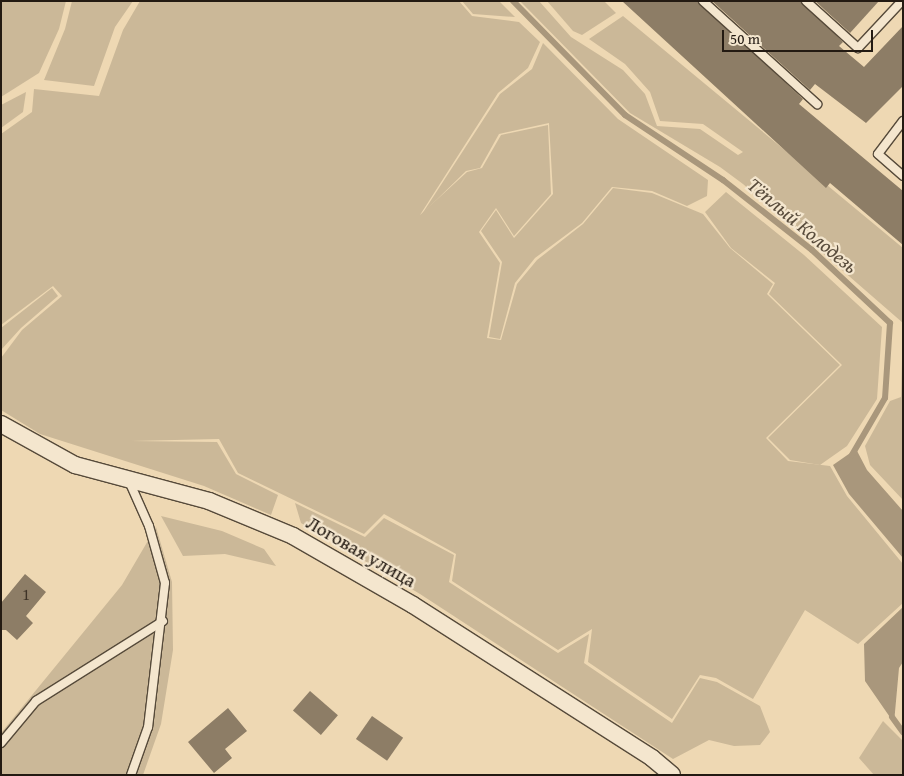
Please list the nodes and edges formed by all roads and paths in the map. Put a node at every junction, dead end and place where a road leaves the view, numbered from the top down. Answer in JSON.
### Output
{"nodes":[{"id":1,"x":703,"y":1,"type":"edge"},
{"id":2,"x":806,"y":1,"type":"edge"},
{"id":3,"x":902,"y":1,"type":"edge"},
{"id":4,"x":817,"y":104,"type":"dead end"},
{"id":5,"x":903,"y":121,"type":"edge"},
{"id":6,"x":903,"y":176,"type":"edge"},
{"id":7,"x":1,"y":424,"type":"edge"},
{"id":8,"x":129,"y":481,"type":"junction"},
{"id":9,"x":162,"y":621,"type":"junction"},
{"id":10,"x":1,"y":744,"type":"edge"},
{"id":11,"x":131,"y":775,"type":"edge"},
{"id":12,"x":672,"y":775,"type":"edge"}],
"edges":[{"from":1,"to":4,"type":"lane"},
{"from":2,"to":3,"type":"lane"},
{"from":5,"to":6,"type":"lane"},
{"from":7,"to":8,"type":"street","name":"Логовая улица"},
{"from":8,"to":9,"type":"lane"},
{"from":8,"to":12,"type":"street","name":"Логовая улица"},
{"from":9,"to":10,"type":"lane"},
{"from":9,"to":11,"type":"lane"}]}
